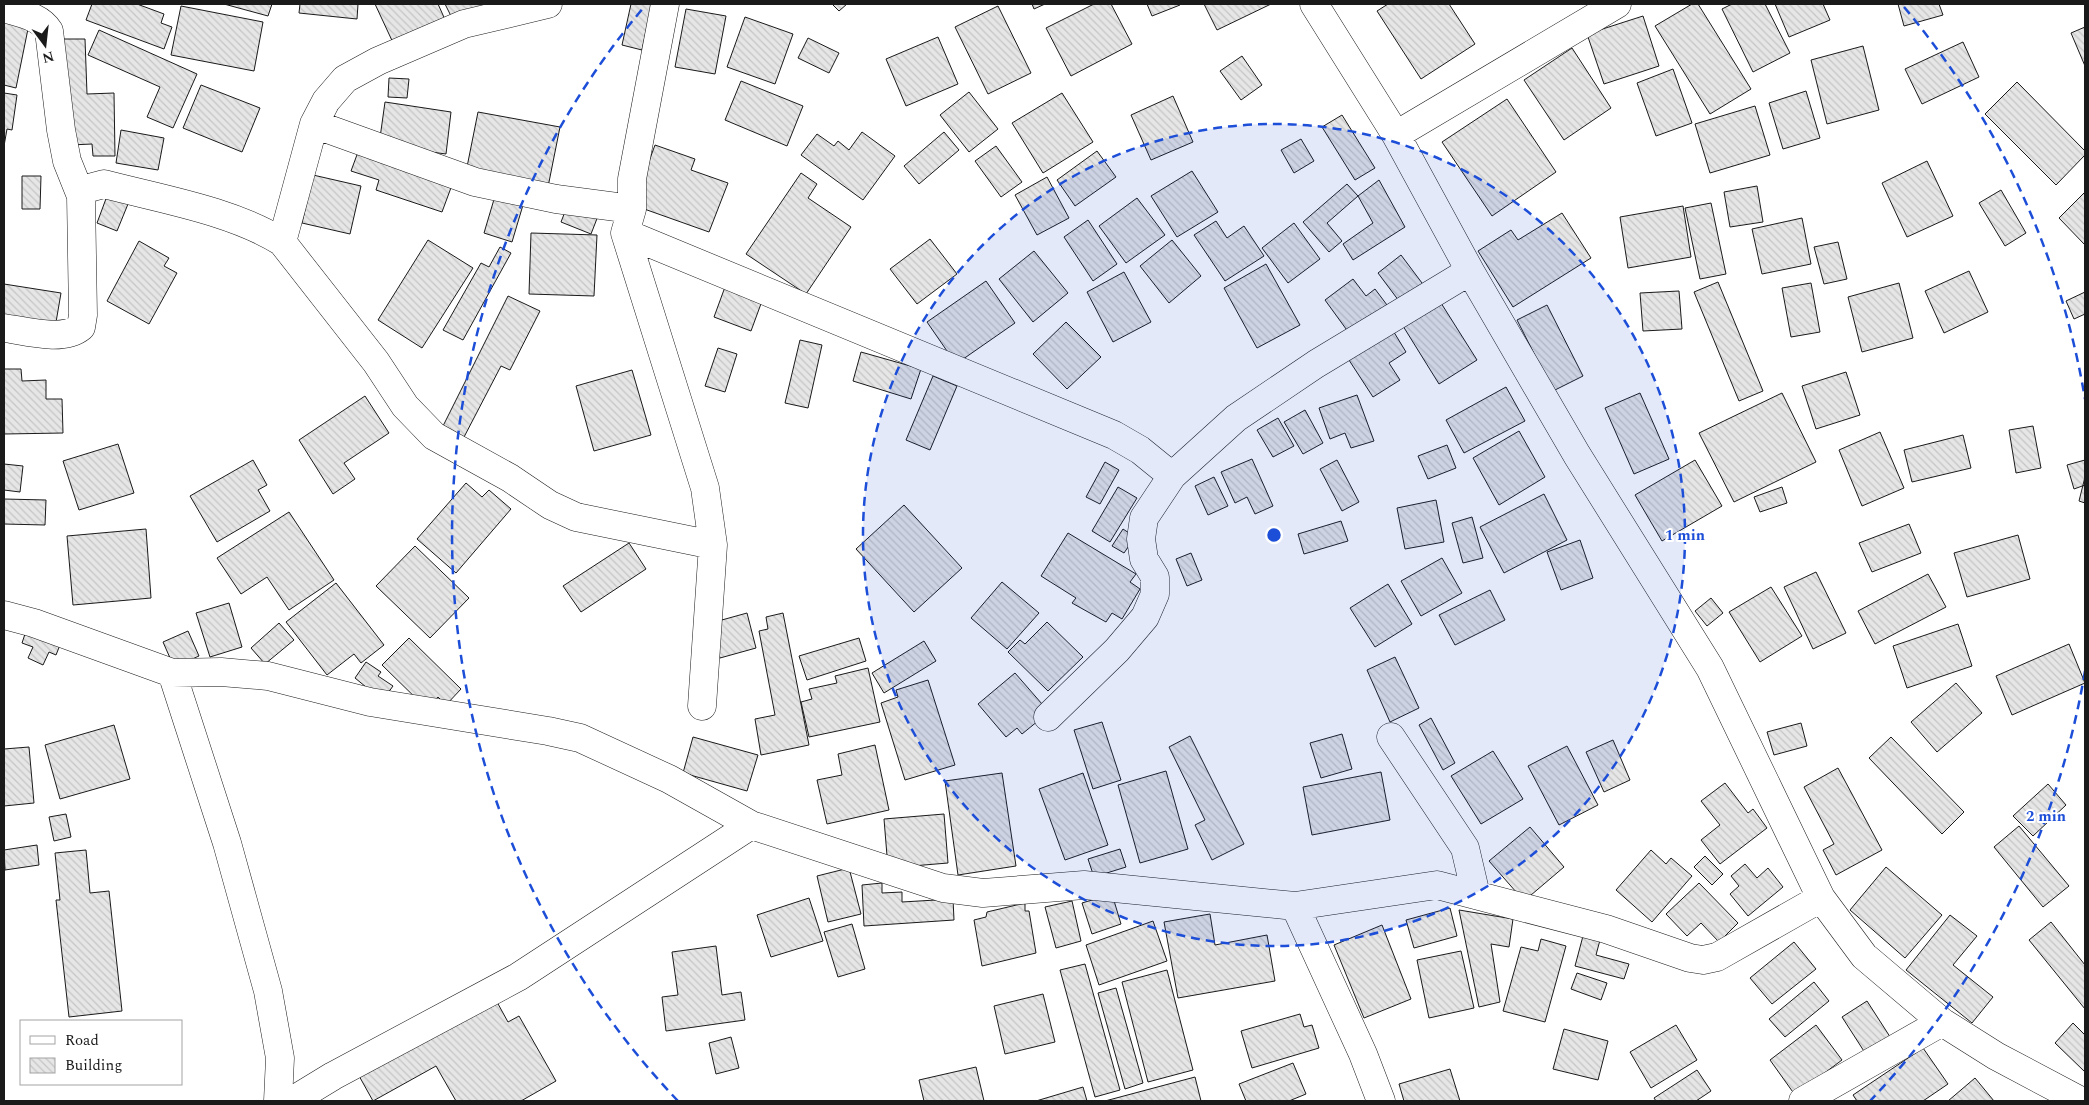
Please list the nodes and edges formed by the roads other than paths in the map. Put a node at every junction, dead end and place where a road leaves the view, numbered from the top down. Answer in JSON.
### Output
{"nodes":[{"id":1,"x":548,"y":4,"type":"edge"},
{"id":2,"x":665,"y":4,"type":"edge"},
{"id":3,"x":1314,"y":4,"type":"edge"},
{"id":4,"x":1617,"y":4,"type":"edge"},
{"id":5,"x":4,"y":8,"type":"edge"},
{"id":6,"x":314,"y":124,"type":"junction"},
{"id":7,"x":1396,"y":136,"type":"junction"},
{"id":8,"x":81,"y":196,"type":"junction"},
{"id":9,"x":629,"y":221,"type":"junction"},
{"id":10,"x":282,"y":242,"type":"junction"},
{"id":11,"x":1470,"y":271,"type":"junction"},
{"id":12,"x":4,"y":328,"type":"edge"},
{"id":13,"x":1172,"y":476,"type":"junction"},
{"id":14,"x":713,"y":546,"type":"junction"},
{"id":15,"x":4,"y":615,"type":"edge"},
{"id":16,"x":172,"y":673,"type":"junction"},
{"id":17,"x":702,"y":706,"type":"dead end"},
{"id":18,"x":1048,"y":717,"type":"dead end"},
{"id":19,"x":1391,"y":736,"type":"dead end"},
{"id":20,"x":751,"y":825,"type":"junction"},
{"id":21,"x":1476,"y":896,"type":"junction"},
{"id":22,"x":1821,"y":898,"type":"junction"},
{"id":23,"x":1295,"y":906,"type":"junction"},
{"id":24,"x":1942,"y":1022,"type":"junction"},
{"id":25,"x":278,"y":1101,"type":"edge"},
{"id":26,"x":292,"y":1101,"type":"edge"},
{"id":27,"x":1381,"y":1101,"type":"edge"},
{"id":28,"x":1803,"y":1101,"type":"edge"},
{"id":29,"x":2081,"y":1101,"type":"edge"}],
"edges":[{"from":1,"to":6,"type":"street"},
{"from":2,"to":9,"type":"street"},
{"from":3,"to":7,"type":"street"},
{"from":4,"to":7,"type":"street"},
{"from":5,"to":8,"type":"street"},
{"from":6,"to":9,"type":"street"},
{"from":6,"to":10,"type":"street"},
{"from":7,"to":11,"type":"street"},
{"from":8,"to":10,"type":"street"},
{"from":8,"to":12,"type":"street"},
{"from":9,"to":13,"type":"street"},
{"from":9,"to":14,"type":"street"},
{"from":10,"to":14,"type":"street"},
{"from":11,"to":13,"type":"street"},
{"from":11,"to":22,"type":"street"},
{"from":13,"to":18,"type":"street"},
{"from":14,"to":17,"type":"street"},
{"from":15,"to":16,"type":"street"},
{"from":16,"to":20,"type":"street"},
{"from":16,"to":25,"type":"street"},
{"from":19,"to":21,"type":"street"},
{"from":20,"to":23,"type":"street"},
{"from":20,"to":26,"type":"street"},
{"from":21,"to":22,"type":"street"},
{"from":21,"to":23,"type":"street"},
{"from":22,"to":24,"type":"street"},
{"from":23,"to":27,"type":"street"},
{"from":24,"to":28,"type":"street"},
{"from":24,"to":29,"type":"street"}]}
